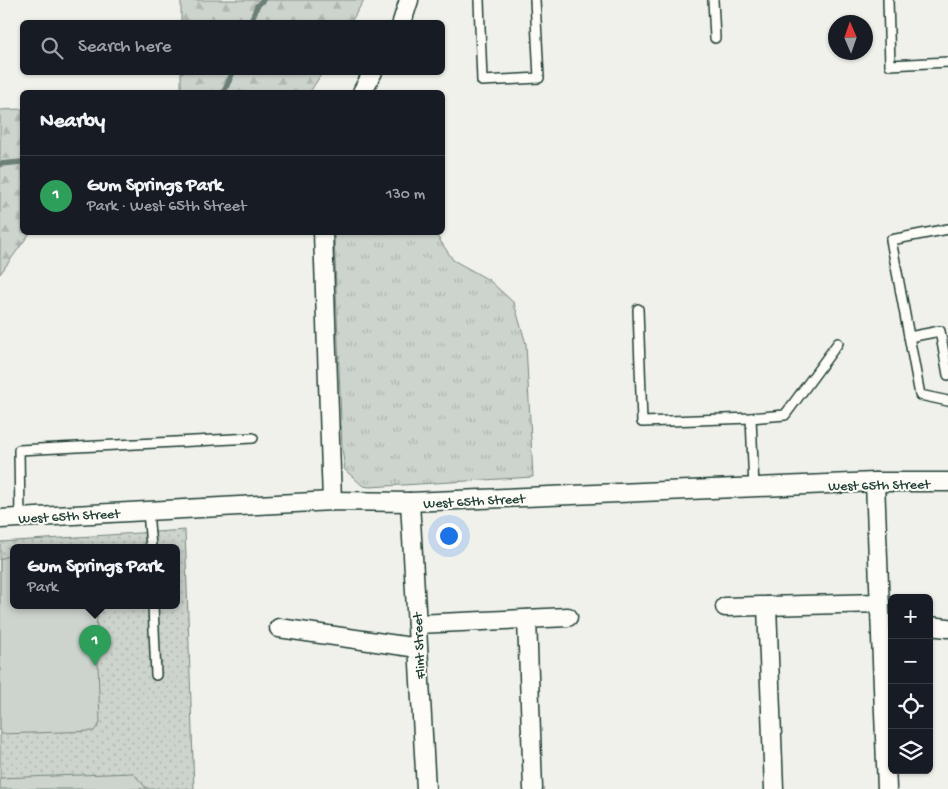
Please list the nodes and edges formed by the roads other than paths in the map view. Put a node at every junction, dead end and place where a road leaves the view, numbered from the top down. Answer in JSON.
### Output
{"nodes":[{"id":1,"x":409,"y":0,"type":"edge"},
{"id":2,"x":479,"y":0,"type":"edge"},
{"id":3,"x":535,"y":0,"type":"edge"},
{"id":4,"x":713,"y":0,"type":"edge"},
{"id":5,"x":888,"y":0,"type":"edge"},
{"id":6,"x":403,"y":20,"type":"edge"},
{"id":7,"x":715,"y":38,"type":"dead end"},
{"id":8,"x":948,"y":62,"type":"edge"},
{"id":9,"x":371,"y":75,"type":"edge"},
{"id":10,"x":363,"y":90,"type":"edge"},
{"id":11,"x":948,"y":229,"type":"edge"},
{"id":12,"x":323,"y":235,"type":"edge"},
{"id":13,"x":638,"y":309,"type":"dead end"},
{"id":14,"x":909,"y":337,"type":"junction"},
{"id":15,"x":838,"y":342,"type":"dead end"},
{"id":16,"x":948,"y":375,"type":"edge"},
{"id":17,"x":948,"y":401,"type":"edge"},
{"id":18,"x":750,"y":418,"type":"junction"},
{"id":19,"x":254,"y":438,"type":"dead end"},
{"id":20,"x":875,"y":482,"type":"junction"},
{"id":21,"x":948,"y":482,"type":"edge"},
{"id":22,"x":754,"y":488,"type":"junction"},
{"id":23,"x":332,"y":501,"type":"junction"},
{"id":24,"x":410,"y":502,"type":"junction"},
{"id":25,"x":148,"y":511,"type":"junction"},
{"id":26,"x":20,"y":518,"type":"junction"},
{"id":27,"x":0,"y":519,"type":"edge"},
{"id":28,"x":151,"y":544,"type":"edge"},
{"id":29,"x":767,"y":606,"type":"junction"},
{"id":30,"x":725,"y":607,"type":"dead end"},
{"id":31,"x":153,"y":609,"type":"edge"},
{"id":32,"x":884,"y":615,"type":"edge"},
{"id":33,"x":568,"y":617,"type":"dead end"},
{"id":34,"x":527,"y":619,"type":"junction"},
{"id":35,"x":417,"y":624,"type":"junction"},
{"id":36,"x":933,"y":626,"type":"edge"},
{"id":37,"x":278,"y":628,"type":"dead end"},
{"id":38,"x":948,"y":628,"type":"edge"},
{"id":39,"x":418,"y":648,"type":"junction"},
{"id":40,"x":156,"y":676,"type":"dead end"},
{"id":41,"x":426,"y":789,"type":"edge"},
{"id":42,"x":533,"y":789,"type":"edge"},
{"id":43,"x":774,"y":789,"type":"edge"},
{"id":44,"x":887,"y":789,"type":"edge"}],
"edges":[{"from":1,"to":6,"type":"street"},
{"from":2,"to":3,"type":"lane"},
{"from":4,"to":7,"type":"lane"},
{"from":5,"to":8,"type":"lane"},
{"from":9,"to":10,"type":"street"},
{"from":11,"to":14,"type":"lane"},
{"from":12,"to":23,"type":"street"},
{"from":13,"to":18,"type":"lane"},
{"from":14,"to":16,"type":"lane"},
{"from":14,"to":17,"type":"lane"},
{"from":15,"to":18,"type":"lane"},
{"from":18,"to":22,"type":"lane"},
{"from":19,"to":26,"type":"lane"},
{"from":20,"to":21,"type":"street","name":"West 65th Street"},
{"from":20,"to":22,"type":"street","name":"West 65th Street"},
{"from":20,"to":32,"type":"street"},
{"from":22,"to":24,"type":"street","name":"West 65th Street"},
{"from":23,"to":24,"type":"street","name":"West 65th Street"},
{"from":23,"to":25,"type":"street","name":"West 65th Street"},
{"from":24,"to":35,"type":"street","name":"Flint Street"},
{"from":25,"to":26,"type":"street","name":"West 65th Street"},
{"from":25,"to":28,"type":"lane"},
{"from":26,"to":27,"type":"street","name":"West 65th Street"},
{"from":29,"to":30,"type":"street"},
{"from":29,"to":32,"type":"street"},
{"from":29,"to":43,"type":"street"},
{"from":31,"to":40,"type":"lane"},
{"from":32,"to":44,"type":"street"},
{"from":33,"to":34,"type":"street"},
{"from":34,"to":35,"type":"street"},
{"from":34,"to":42,"type":"street"},
{"from":35,"to":39,"type":"street","name":"Flint Street"},
{"from":36,"to":38,"type":"street"},
{"from":37,"to":39,"type":"street"},
{"from":39,"to":41,"type":"street","name":"Flint Street"}]}
